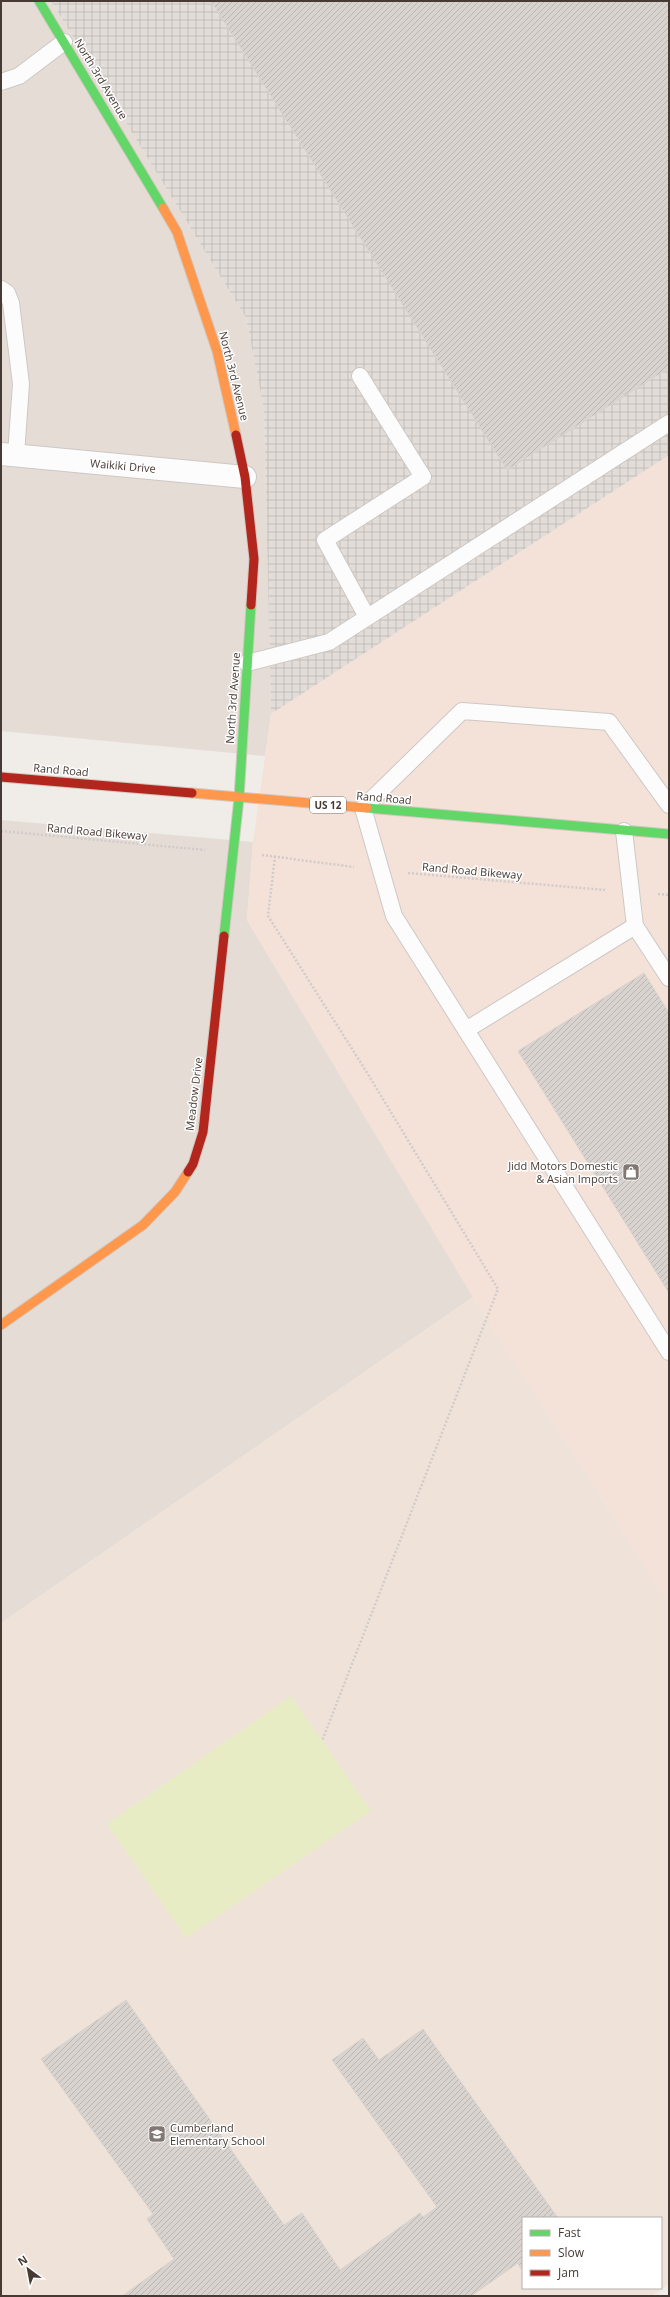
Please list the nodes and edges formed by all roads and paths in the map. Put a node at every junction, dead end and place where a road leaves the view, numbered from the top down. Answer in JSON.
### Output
{"nodes":[{"id":1,"x":39,"y":1,"type":"edge"},
{"id":2,"x":64,"y":42,"type":"junction"},
{"id":3,"x":1,"y":82,"type":"edge"},
{"id":4,"x":1,"y":289,"type":"edge"},
{"id":5,"x":360,"y":376,"type":"dead end"},
{"id":6,"x":669,"y":423,"type":"edge"},
{"id":7,"x":8,"y":455,"type":"edge"},
{"id":8,"x":245,"y":477,"type":"junction"},
{"id":9,"x":367,"y":617,"type":"junction"},
{"id":10,"x":247,"y":663,"type":"junction"},
{"id":11,"x":1,"y":777,"type":"edge"},
{"id":12,"x":239,"y":798,"type":"junction"},
{"id":13,"x":669,"y":805,"type":"edge"},
{"id":14,"x":363,"y":808,"type":"junction"},
{"id":15,"x":1,"y":831,"type":"edge"},
{"id":16,"x":624,"y":831,"type":"junction"},
{"id":17,"x":669,"y":834,"type":"edge"},
{"id":18,"x":192,"y":848,"type":"dead end"},
{"id":19,"x":382,"y":871,"type":"junction"},
{"id":20,"x":633,"y":892,"type":"junction"},
{"id":21,"x":669,"y":895,"type":"edge"},
{"id":22,"x":635,"y":926,"type":"junction"},
{"id":23,"x":669,"y":978,"type":"edge"},
{"id":24,"x":466,"y":1030,"type":"junction"},
{"id":25,"x":1,"y":1325,"type":"edge"},
{"id":26,"x":669,"y":1352,"type":"edge"},
{"id":27,"x":322,"y":1741,"type":"dead end"}],
"edges":[{"from":1,"to":2,"type":"street","name":"North 3rd Avenue"},
{"from":2,"to":3,"type":"lane"},
{"from":2,"to":8,"type":"street","name":"North 3rd Avenue"},
{"from":4,"to":7,"type":"lane"},
{"from":5,"to":9,"type":"lane"},
{"from":6,"to":9,"type":"lane"},
{"from":7,"to":8,"type":"street","name":"Waikiki Drive"},
{"from":8,"to":10,"type":"street","name":"North 3rd Avenue"},
{"from":9,"to":10,"type":"lane"},
{"from":10,"to":12,"type":"street","name":"North 3rd Avenue"},
{"from":11,"to":12,"type":"street","name":"Rand Road","number":"US 12"},
{"from":12,"to":14,"type":"street","name":"Rand Road","number":"US 12"},
{"from":12,"to":25,"type":"street","name":"Meadow Drive"},
{"from":13,"to":14,"type":"lane"},
{"from":14,"to":16,"type":"street","name":"Rand Road","number":"US 12"},
{"from":14,"to":19,"type":"lane"},
{"from":15,"to":18,"type":"path","name":"Rand Road Bikeway"},
{"from":16,"to":17,"type":"street","name":"Rand Road","number":"US 12"},
{"from":16,"to":20,"type":"lane"},
{"from":19,"to":20,"type":"path","name":"Rand Road Bikeway"},
{"from":19,"to":24,"type":"lane"},
{"from":19,"to":27,"type":"path","name":"Rand Road Bikeway"},
{"from":20,"to":21,"type":"path","name":"Rand Road Bikeway"},
{"from":20,"to":22,"type":"lane"},
{"from":22,"to":23,"type":"lane"},
{"from":22,"to":24,"type":"lane"},
{"from":24,"to":26,"type":"lane"}]}
